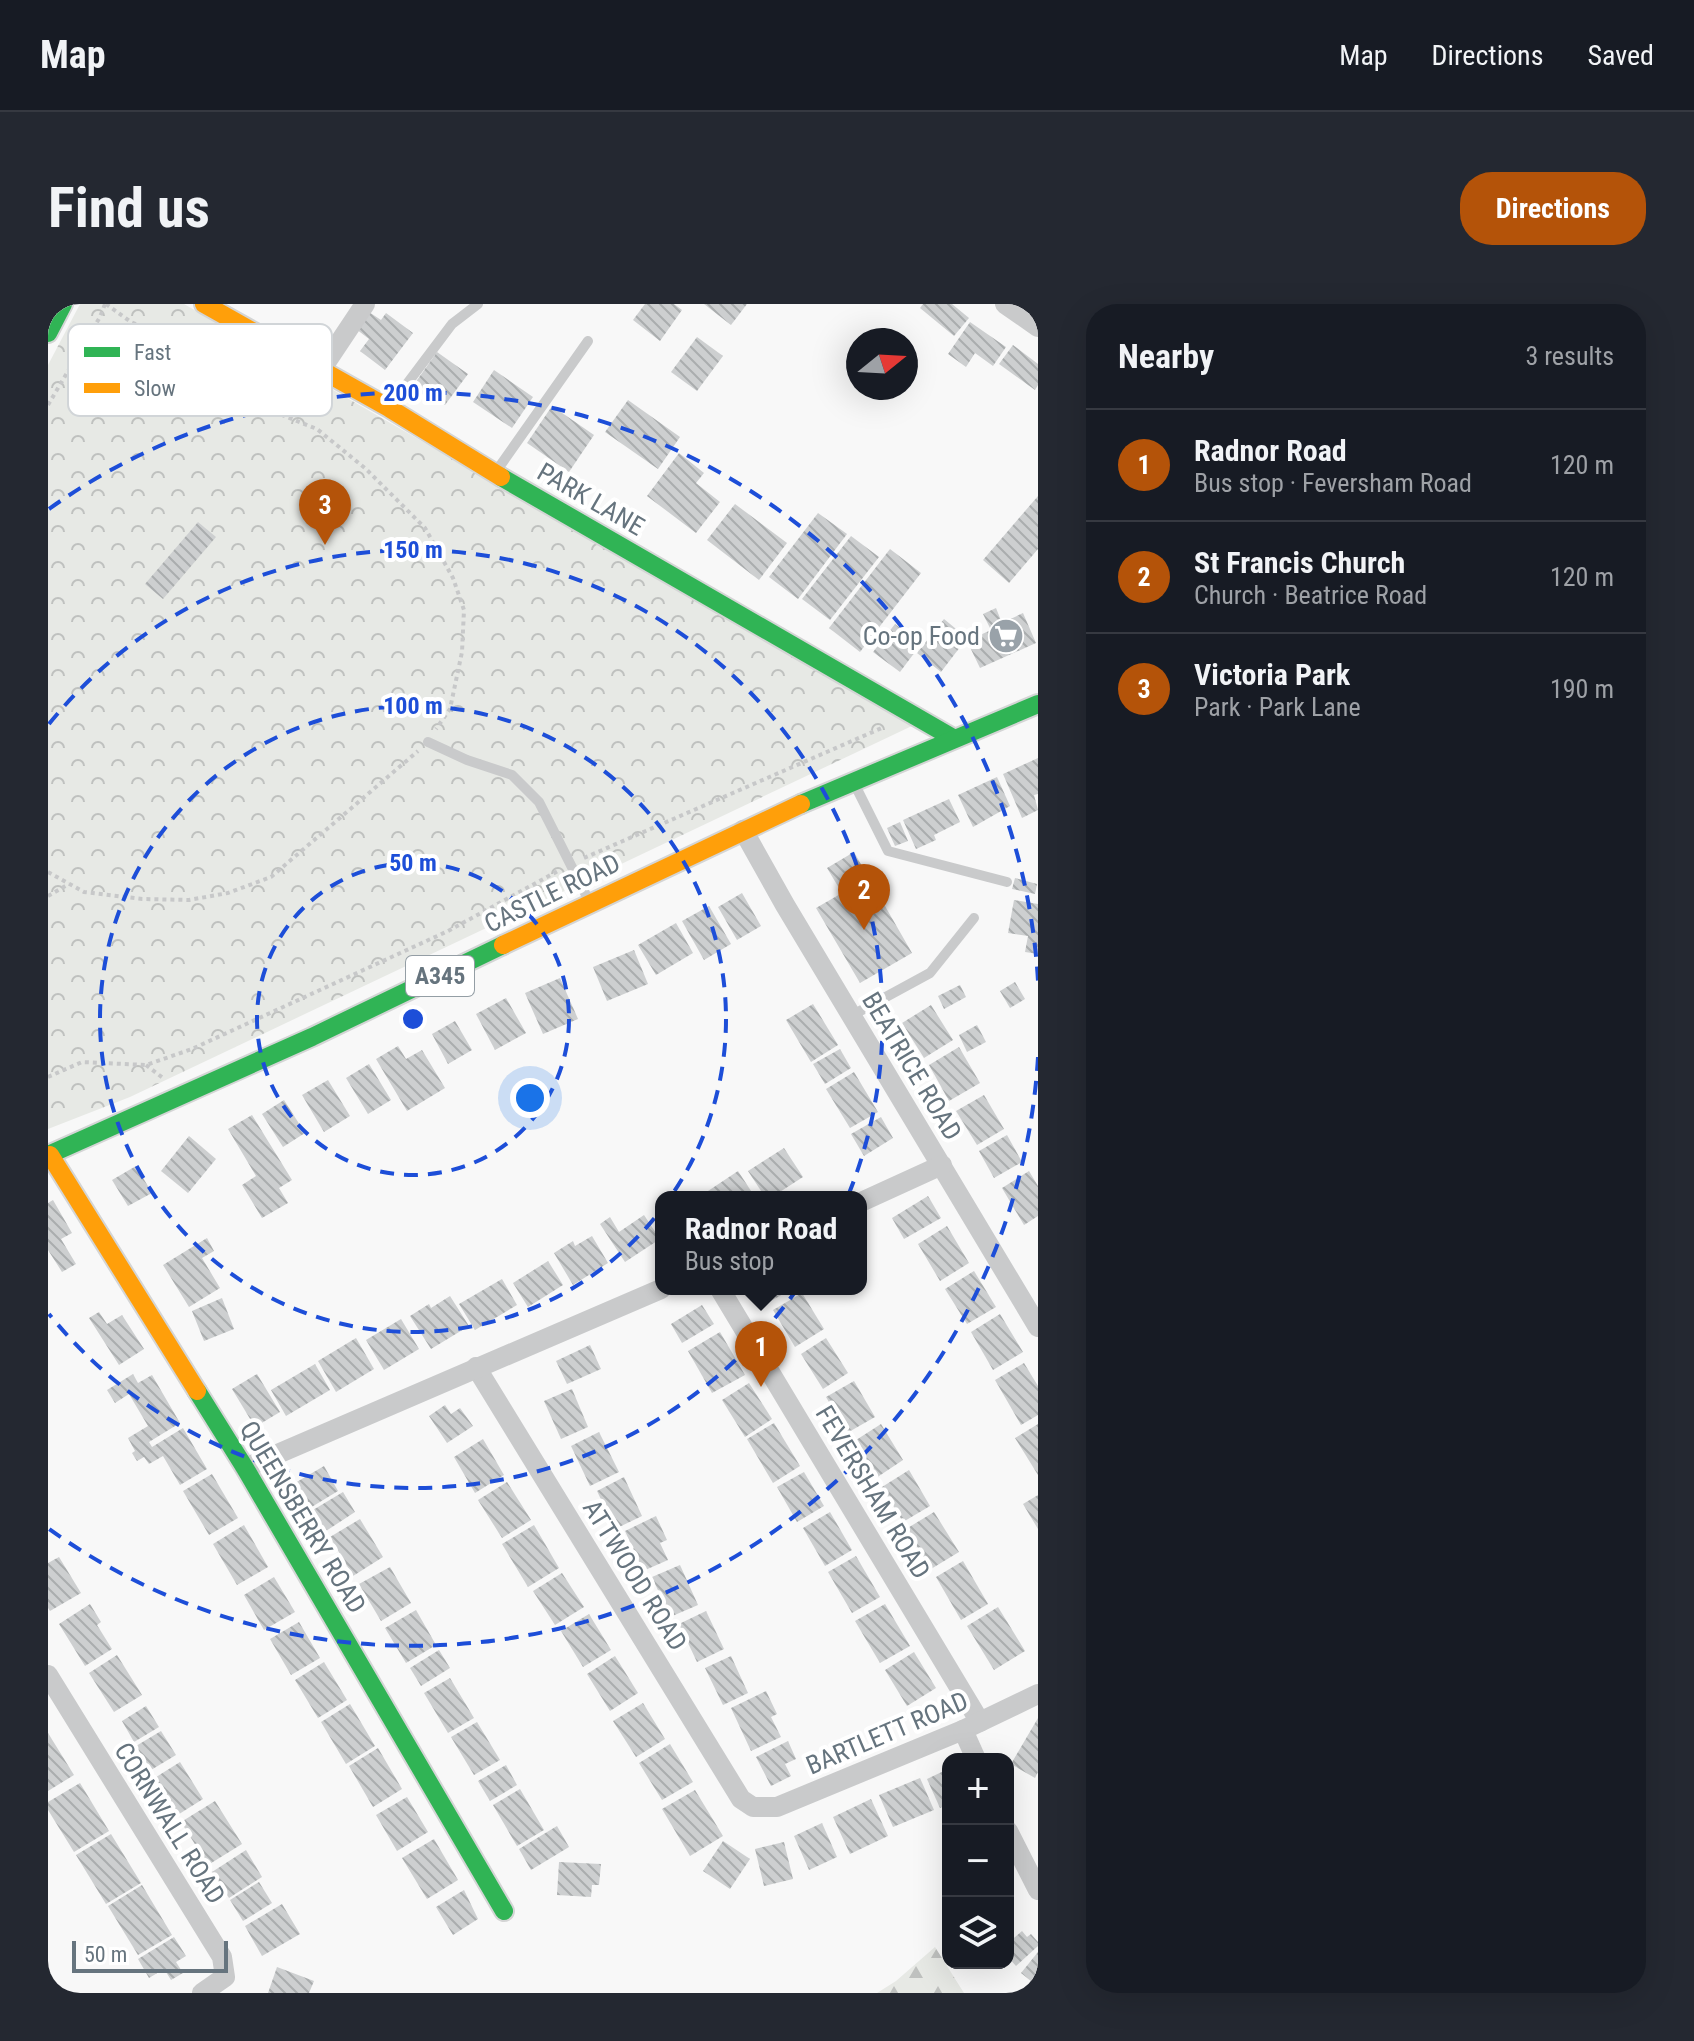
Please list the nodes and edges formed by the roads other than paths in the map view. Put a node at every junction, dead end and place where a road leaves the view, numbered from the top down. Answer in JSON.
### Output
{"nodes":[{"id":1,"x":63,"y":304,"type":"edge"},
{"id":2,"x":204,"y":304,"type":"edge"},
{"id":3,"x":365,"y":304,"type":"edge"},
{"id":4,"x":478,"y":304,"type":"edge"},
{"id":5,"x":1005,"y":304,"type":"edge"},
{"id":6,"x":239,"y":324,"type":"edge"},
{"id":7,"x":1038,"y":327,"type":"edge"},
{"id":8,"x":48,"y":333,"type":"edge"},
{"id":9,"x":588,"y":341,"type":"dead end"},
{"id":10,"x":332,"y":354,"type":"edge"},
{"id":11,"x":332,"y":376,"type":"edge"},
{"id":12,"x":389,"y":408,"type":"junction"},
{"id":13,"x":495,"y":474,"type":"junction"},
{"id":14,"x":1038,"y":704,"type":"edge"},
{"id":15,"x":953,"y":738,"type":"junction"},
{"id":16,"x":428,"y":742,"type":"road end"},
{"id":17,"x":853,"y":782,"type":"junction"},
{"id":18,"x":743,"y":830,"type":"junction"},
{"id":19,"x":1007,"y":882,"type":"dead end"},
{"id":20,"x":590,"y":903,"type":"junction"},
{"id":21,"x":974,"y":918,"type":"dead end"},
{"id":22,"x":851,"y":1016,"type":"junction"},
{"id":23,"x":49,"y":1155,"type":"edge"},
{"id":24,"x":942,"y":1165,"type":"junction"},
{"id":25,"x":867,"y":1199,"type":"edge"},
{"id":26,"x":655,"y":1292,"type":"edge"},
{"id":27,"x":723,"y":1295,"type":"edge"},
{"id":28,"x":1038,"y":1327,"type":"edge"},
{"id":29,"x":476,"y":1367,"type":"junction"},
{"id":30,"x":245,"y":1468,"type":"junction"},
{"id":31,"x":48,"y":1675,"type":"edge"},
{"id":32,"x":1038,"y":1694,"type":"edge"},
{"id":33,"x":972,"y":1726,"type":"junction"},
{"id":34,"x":975,"y":1753,"type":"edge"},
{"id":35,"x":753,"y":1807,"type":"joint"},
{"id":36,"x":1014,"y":1843,"type":"edge"},
{"id":37,"x":1038,"y":1890,"type":"edge"},
{"id":38,"x":504,"y":1911,"type":"dead end"},
{"id":39,"x":202,"y":1993,"type":"edge"}],
"edges":[{"from":1,"to":8,"type":"street"},
{"from":2,"to":6,"type":"street","name":"PARK LANE"},
{"from":3,"to":10,"type":"street"},
{"from":4,"to":12,"type":"lane"},
{"from":5,"to":7,"type":"street"},
{"from":9,"to":13,"type":"lane"},
{"from":11,"to":12,"type":"street","name":"PARK LANE"},
{"from":12,"to":13,"type":"street","name":"PARK LANE"},
{"from":13,"to":15,"type":"street","name":"PARK LANE"},
{"from":14,"to":15,"type":"street","name":"CASTLE ROAD","number":"A345"},
{"from":15,"to":17,"type":"street","name":"CASTLE ROAD","number":"A345"},
{"from":16,"to":20,"type":"lane"},
{"from":17,"to":18,"type":"street","name":"CASTLE ROAD","number":"A345"},
{"from":17,"to":19,"type":"lane"},
{"from":18,"to":20,"type":"street","name":"CASTLE ROAD","number":"A345"},
{"from":18,"to":22,"type":"street","name":"BEATRICE ROAD"},
{"from":20,"to":23,"type":"street","name":"CASTLE ROAD","number":"A345"},
{"from":21,"to":22,"type":"lane"},
{"from":22,"to":24,"type":"street","name":"BEATRICE ROAD"},
{"from":23,"to":30,"type":"street","name":"QUEENSBERRY ROAD"},
{"from":24,"to":25,"type":"street"},
{"from":24,"to":28,"type":"street","name":"BEATRICE ROAD"},
{"from":26,"to":29,"type":"street"},
{"from":27,"to":33,"type":"street","name":"FEVERSHAM ROAD"},
{"from":29,"to":30,"type":"street"},
{"from":29,"to":35,"type":"street","name":"ATTWOOD ROAD"},
{"from":30,"to":38,"type":"street","name":"QUEENSBERRY ROAD"},
{"from":31,"to":39,"type":"street","name":"CORNWALL ROAD"},
{"from":32,"to":33,"type":"street","name":"BARTLETT ROAD"},
{"from":33,"to":34,"type":"street","name":"FEVERSHAM ROAD"},
{"from":33,"to":35,"type":"street","name":"BARTLETT ROAD"},
{"from":36,"to":37,"type":"street"}]}
